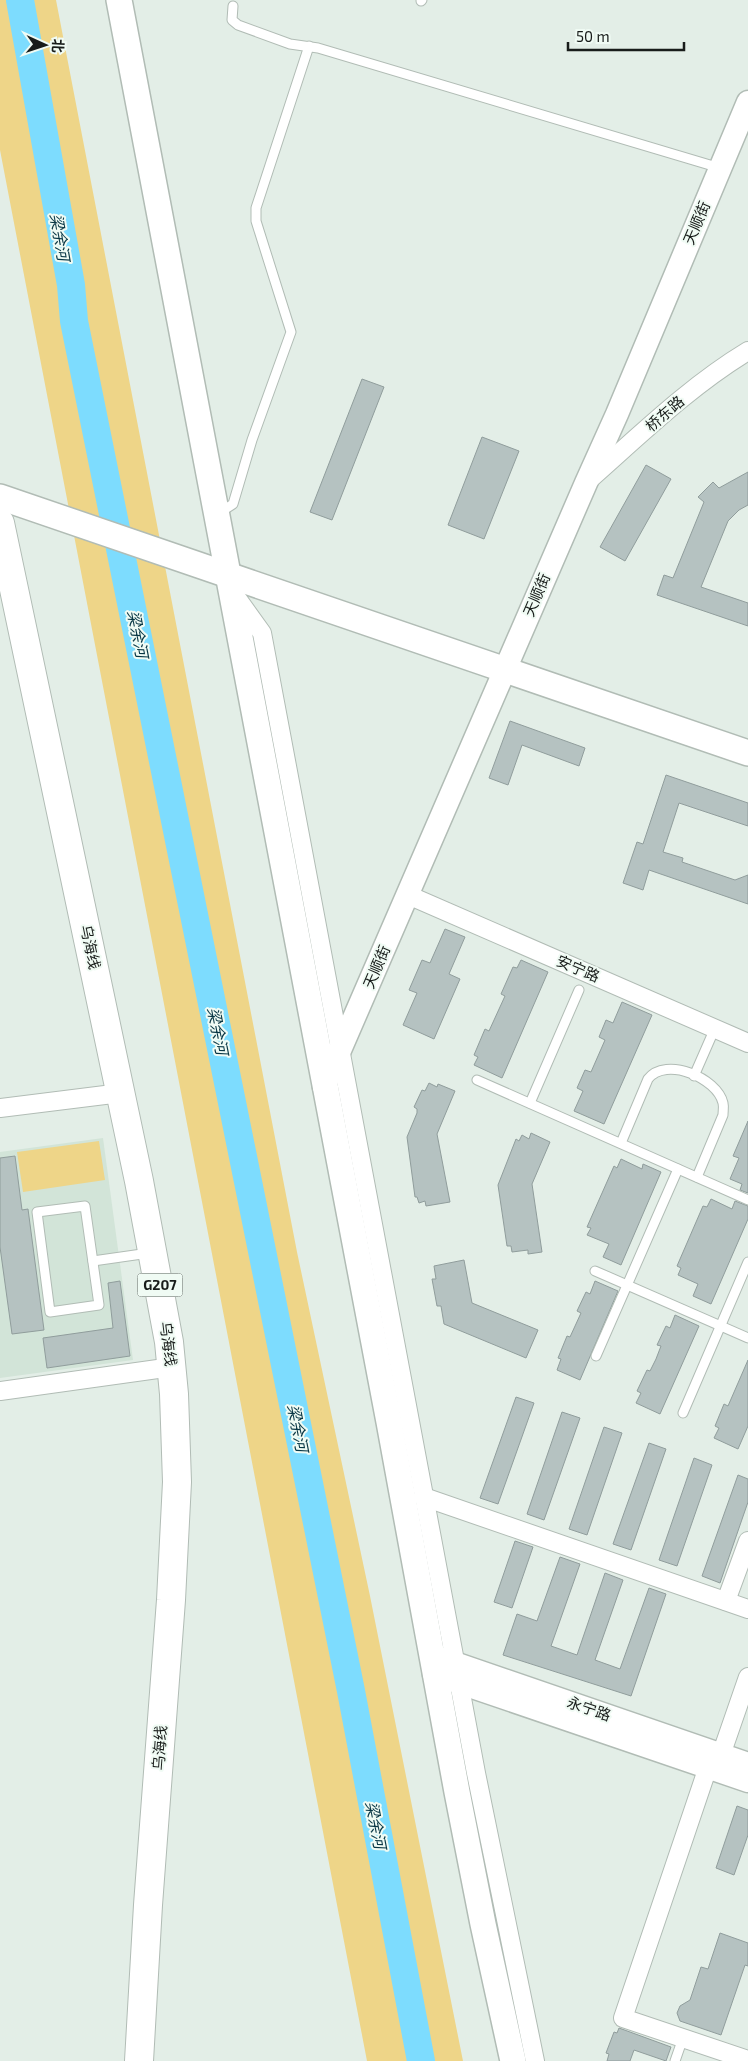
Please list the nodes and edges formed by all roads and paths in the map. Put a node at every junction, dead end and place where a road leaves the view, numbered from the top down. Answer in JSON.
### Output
{"nodes":[{"id":1,"x":119,"y":0,"type":"edge"},
{"id":2,"x":233,"y":6,"type":"dead end"},
{"id":3,"x":309,"y":46,"type":"junction"},
{"id":4,"x":748,"y":102,"type":"edge"},
{"id":5,"x":720,"y":168,"type":"junction"},
{"id":6,"x":748,"y":351,"type":"edge"},
{"id":7,"x":586,"y":483,"type":"junction"},
{"id":8,"x":0,"y":497,"type":"edge"},
{"id":9,"x":0,"y":510,"type":"edge"},
{"id":10,"x":216,"y":514,"type":"junction"},
{"id":11,"x":0,"y":523,"type":"edge"},
{"id":12,"x":60,"y":524,"type":"junction"},
{"id":13,"x":5,"y":574,"type":"edge"},
{"id":14,"x":230,"y":582,"type":"junction"},
{"id":15,"x":502,"y":676,"type":"junction"},
{"id":16,"x":748,"y":753,"type":"edge"},
{"id":17,"x":748,"y":766,"type":"edge"},
{"id":18,"x":408,"y":895,"type":"junction"},
{"id":19,"x":579,"y":990,"type":"dead end"},
{"id":20,"x":715,"y":1028,"type":"junction"},
{"id":21,"x":748,"y":1043,"type":"edge"},
{"id":22,"x":340,"y":1051,"type":"junction"},
{"id":23,"x":694,"y":1076,"type":"junction"},
{"id":24,"x":477,"y":1080,"type":"dead end"},
{"id":25,"x":324,"y":1087,"type":"junction"},
{"id":26,"x":121,"y":1092,"type":"junction"},
{"id":27,"x":530,"y":1103,"type":"junction"},
{"id":28,"x":0,"y":1108,"type":"edge"},
{"id":29,"x":621,"y":1143,"type":"junction"},
{"id":30,"x":678,"y":1169,"type":"junction"},
{"id":31,"x":698,"y":1177,"type":"junction"},
{"id":32,"x":748,"y":1200,"type":"edge"},
{"id":33,"x":154,"y":1253,"type":"junction"},
{"id":34,"x":93,"y":1261,"type":"junction"},
{"id":35,"x":748,"y":1262,"type":"edge"},
{"id":36,"x":594,"y":1271,"type":"dead end"},
{"id":37,"x":627,"y":1285,"type":"junction"},
{"id":38,"x":720,"y":1326,"type":"junction"},
{"id":39,"x":748,"y":1338,"type":"edge"},
{"id":40,"x":596,"y":1356,"type":"dead end"},
{"id":41,"x":172,"y":1367,"type":"junction"},
{"id":42,"x":0,"y":1391,"type":"edge"},
{"id":43,"x":683,"y":1413,"type":"dead end"},
{"id":44,"x":424,"y":1497,"type":"junction"},
{"id":45,"x":748,"y":1542,"type":"edge"},
{"id":46,"x":726,"y":1601,"type":"junction"},
{"id":47,"x":748,"y":1608,"type":"edge"},
{"id":48,"x":445,"y":1669,"type":"junction"},
{"id":49,"x":748,"y":1677,"type":"edge"},
{"id":50,"x":715,"y":1761,"type":"junction"},
{"id":51,"x":748,"y":1764,"type":"edge"},
{"id":52,"x":748,"y":1781,"type":"edge"},
{"id":53,"x":683,"y":2038,"type":"junction"},
{"id":54,"x":748,"y":2060,"type":"edge"},
{"id":55,"x":139,"y":2061,"type":"edge"},
{"id":56,"x":513,"y":2061,"type":"edge"},
{"id":57,"x":535,"y":2061,"type":"edge"},
{"id":58,"x":675,"y":2061,"type":"edge"}],
"edges":[{"from":1,"to":10,"type":"main road"},
{"from":2,"to":3,"type":"lane"},
{"from":3,"to":5,"type":"lane"},
{"from":3,"to":10,"type":"lane"},
{"from":4,"to":5,"type":"street","name":"天顺街"},
{"from":5,"to":7,"type":"street","name":"天顺街"},
{"from":6,"to":7,"type":"street","name":"桥东路"},
{"from":7,"to":15,"type":"street","name":"天顺街"},
{"from":8,"to":12,"type":"main road"},
{"from":9,"to":12,"type":"main road"},
{"from":10,"to":14,"type":"main road"},
{"from":11,"to":13,"type":"highway","name":"乌海线","number":"G207"},
{"from":12,"to":14,"type":"main road"},
{"from":13,"to":26,"type":"highway","name":"乌海线","number":"G207"},
{"from":14,"to":15,"type":"main road"},
{"from":14,"to":22,"type":"street"},
{"from":14,"to":25,"type":"main road"},
{"from":15,"to":16,"type":"main road"},
{"from":15,"to":17,"type":"main road"},
{"from":15,"to":18,"type":"street","name":"天顺街"},
{"from":18,"to":20,"type":"street","name":"安宁路"},
{"from":18,"to":22,"type":"street","name":"天顺街"},
{"from":19,"to":27,"type":"lane"},
{"from":20,"to":21,"type":"street","name":"安宁路"},
{"from":20,"to":23,"type":"lane"},
{"from":22,"to":25,"type":"street","name":"天顺街"},
{"from":22,"to":44,"type":"street"},
{"from":23,"to":29,"type":"lane"},
{"from":23,"to":31,"type":"lane"},
{"from":24,"to":27,"type":"lane"},
{"from":25,"to":48,"type":"main road"},
{"from":26,"to":28,"type":"street"},
{"from":26,"to":33,"type":"highway","name":"乌海线","number":"G207"},
{"from":27,"to":29,"type":"lane"},
{"from":29,"to":30,"type":"lane"},
{"from":30,"to":31,"type":"lane"},
{"from":30,"to":37,"type":"lane"},
{"from":31,"to":32,"type":"lane"},
{"from":33,"to":34,"type":"lane"},
{"from":33,"to":41,"type":"highway","name":"乌海线","number":"G207"},
{"from":34,"to":34,"type":"lane"},
{"from":35,"to":38,"type":"lane"},
{"from":36,"to":37,"type":"lane"},
{"from":37,"to":38,"type":"lane"},
{"from":37,"to":40,"type":"lane"},
{"from":38,"to":39,"type":"lane"},
{"from":38,"to":43,"type":"lane"},
{"from":41,"to":42,"type":"street"},
{"from":41,"to":55,"type":"highway","name":"乌海线","number":"G207"},
{"from":44,"to":46,"type":"street"},
{"from":44,"to":48,"type":"street"},
{"from":45,"to":46,"type":"street"},
{"from":46,"to":47,"type":"street"},
{"from":48,"to":50,"type":"street","name":"永宁路"},
{"from":48,"to":56,"type":"main road"},
{"from":48,"to":57,"type":"street"},
{"from":49,"to":50,"type":"street"},
{"from":50,"to":51,"type":"street","name":"永宁路"},
{"from":50,"to":52,"type":"street","name":"永宁路"},
{"from":50,"to":53,"type":"street"},
{"from":53,"to":54,"type":"street"},
{"from":53,"to":58,"type":"lane"}]}
